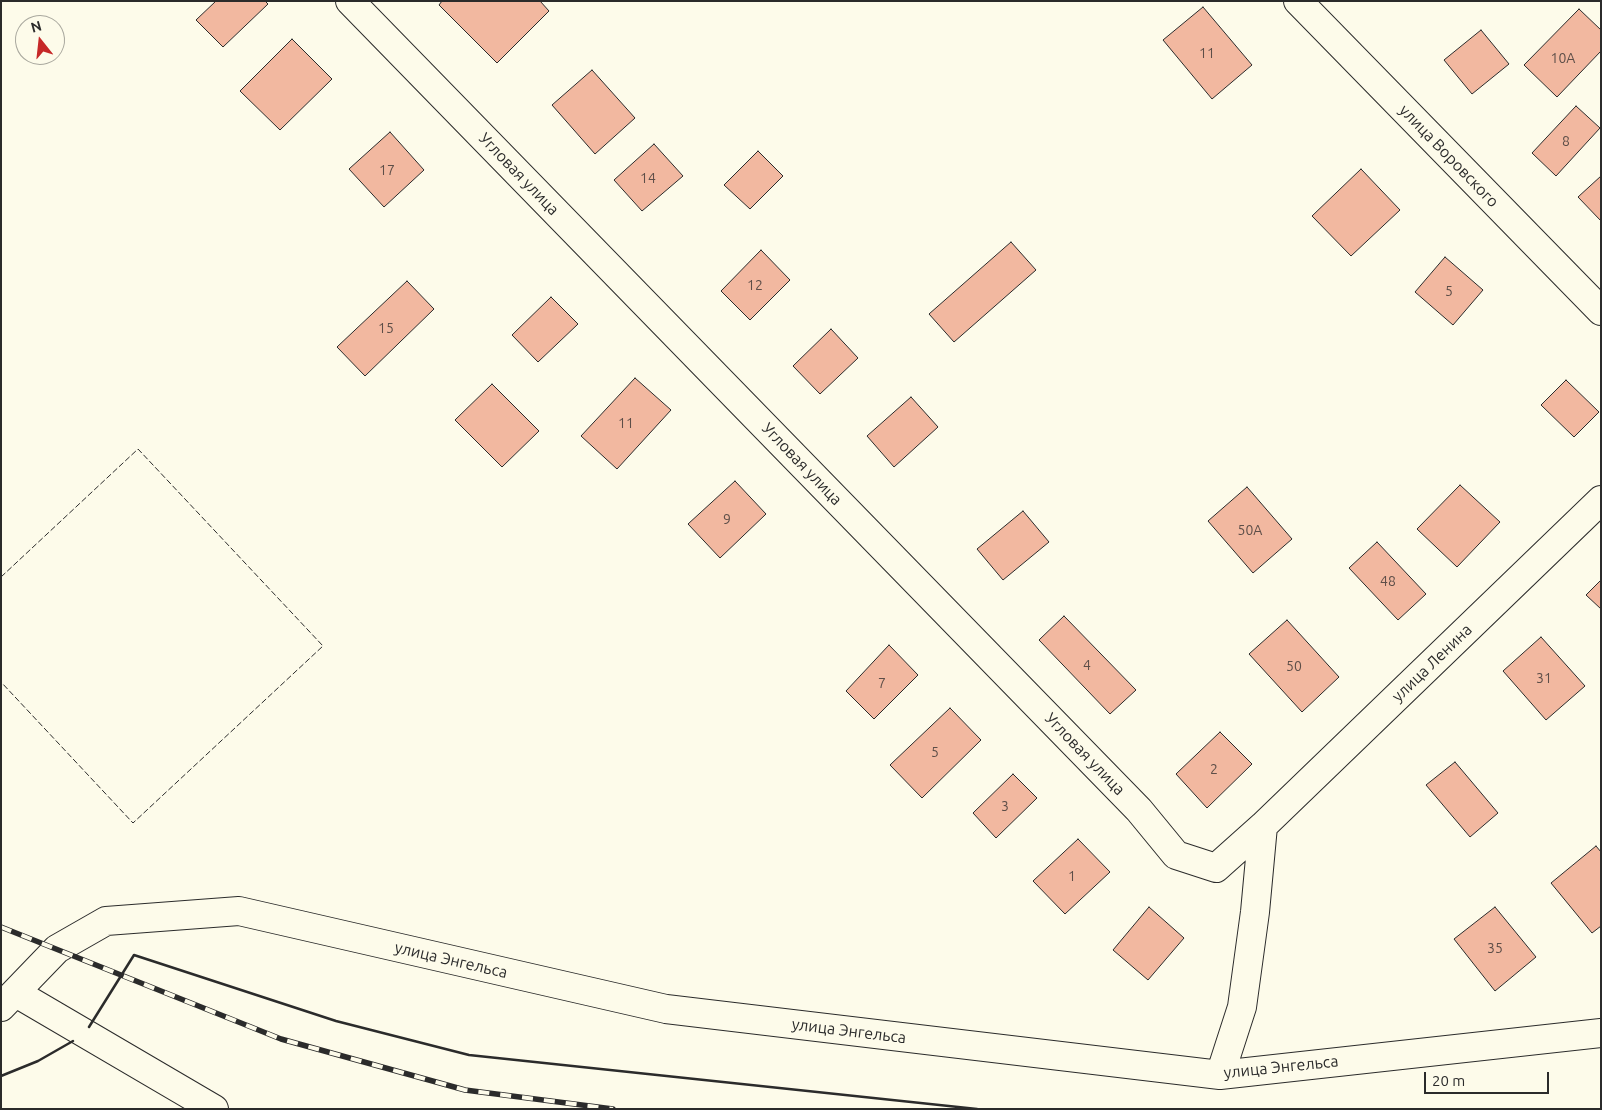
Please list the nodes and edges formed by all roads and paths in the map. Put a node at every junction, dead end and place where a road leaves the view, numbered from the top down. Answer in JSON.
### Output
{"nodes":[{"id":1,"x":350,"y":1,"type":"edge"},
{"id":2,"x":1298,"y":1,"type":"edge"},
{"id":3,"x":1601,"y":312,"type":"edge"},
{"id":4,"x":1601,"y":500,"type":"edge"},
{"id":5,"x":1263,"y":826,"type":"junction"},
{"id":6,"x":9,"y":1000,"type":"edge"},
{"id":7,"x":1601,"y":1033,"type":"edge"},
{"id":8,"x":1220,"y":1074,"type":"junction"},
{"id":9,"x":214,"y":1109,"type":"edge"}],
"edges":[{"from":1,"to":5,"type":"street","name":"Угловая улица"},
{"from":2,"to":3,"type":"street","name":"улица Воровского"},
{"from":4,"to":5,"type":"street","name":"улица Ленина"},
{"from":5,"to":8,"type":"street"},
{"from":6,"to":8,"type":"street","name":"улица Энгельса"},
{"from":6,"to":9,"type":"street"},
{"from":7,"to":8,"type":"street","name":"улица Энгельса"}]}
